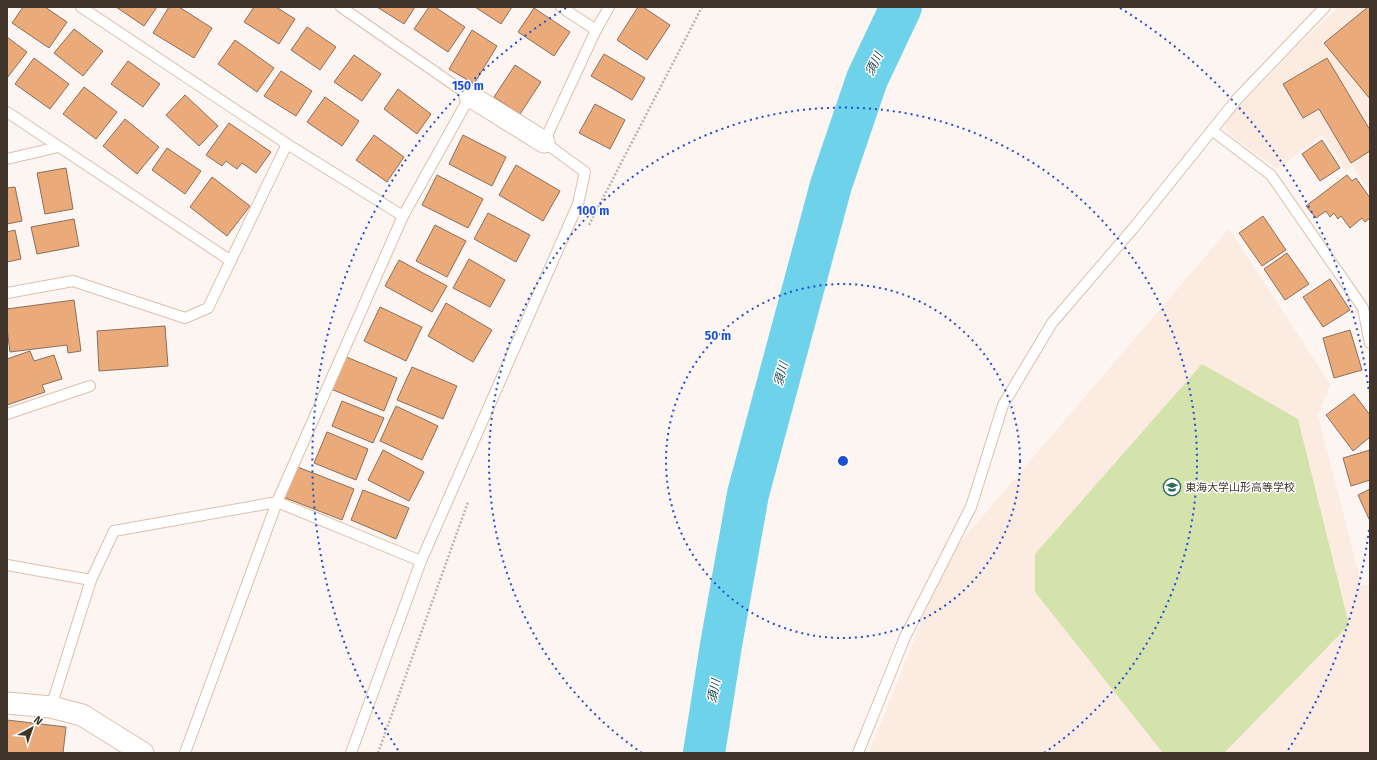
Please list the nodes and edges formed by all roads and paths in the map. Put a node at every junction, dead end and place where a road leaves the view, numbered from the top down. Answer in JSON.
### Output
{"nodes":[{"id":1,"x":80,"y":7,"type":"edge"},
{"id":2,"x":341,"y":7,"type":"edge"},
{"id":3,"x":562,"y":7,"type":"edge"},
{"id":4,"x":609,"y":7,"type":"edge"},
{"id":5,"x":702,"y":7,"type":"edge"},
{"id":6,"x":1325,"y":7,"type":"edge"},
{"id":7,"x":596,"y":30,"type":"junction"},
{"id":8,"x":470,"y":96,"type":"junction"},
{"id":9,"x":7,"y":112,"type":"edge"},
{"id":10,"x":1212,"y":131,"type":"junction"},
{"id":11,"x":544,"y":142,"type":"junction"},
{"id":12,"x":287,"y":144,"type":"junction"},
{"id":13,"x":58,"y":147,"type":"junction"},
{"id":14,"x":7,"y":159,"type":"edge"},
{"id":15,"x":403,"y":216,"type":"junction"},
{"id":16,"x":586,"y":232,"type":"dead end"},
{"id":17,"x":231,"y":261,"type":"junction"},
{"id":18,"x":7,"y":292,"type":"edge"},
{"id":19,"x":1370,"y":343,"type":"edge"},
{"id":20,"x":90,"y":386,"type":"dead end"},
{"id":21,"x":7,"y":414,"type":"edge"},
{"id":22,"x":468,"y":500,"type":"dead end"},
{"id":23,"x":277,"y":502,"type":"junction"},
{"id":24,"x":421,"y":561,"type":"junction"},
{"id":25,"x":7,"y":565,"type":"edge"},
{"id":26,"x":91,"y":580,"type":"junction"},
{"id":27,"x":7,"y":703,"type":"edge"},
{"id":28,"x":51,"y":707,"type":"junction"},
{"id":29,"x":143,"y":753,"type":"edge"},
{"id":30,"x":185,"y":753,"type":"edge"},
{"id":31,"x":351,"y":753,"type":"edge"},
{"id":32,"x":378,"y":753,"type":"edge"},
{"id":33,"x":858,"y":753,"type":"edge"}],
"edges":[{"from":1,"to":12,"type":"lane"},
{"from":2,"to":8,"type":"lane"},
{"from":3,"to":7,"type":"lane"},
{"from":4,"to":7,"type":"lane"},
{"from":5,"to":16,"type":"path"},
{"from":6,"to":10,"type":"lane"},
{"from":7,"to":11,"type":"lane"},
{"from":8,"to":11,"type":"street"},
{"from":8,"to":15,"type":"lane"},
{"from":9,"to":13,"type":"lane"},
{"from":10,"to":19,"type":"lane"},
{"from":10,"to":33,"type":"lane"},
{"from":11,"to":24,"type":"lane"},
{"from":12,"to":15,"type":"lane"},
{"from":12,"to":17,"type":"lane"},
{"from":13,"to":14,"type":"lane"},
{"from":13,"to":17,"type":"lane"},
{"from":15,"to":23,"type":"lane"},
{"from":17,"to":18,"type":"lane"},
{"from":20,"to":21,"type":"lane"},
{"from":22,"to":32,"type":"path"},
{"from":23,"to":24,"type":"lane"},
{"from":23,"to":26,"type":"lane"},
{"from":23,"to":30,"type":"lane"},
{"from":24,"to":31,"type":"lane"},
{"from":25,"to":26,"type":"lane"},
{"from":26,"to":28,"type":"lane"},
{"from":27,"to":28,"type":"street"},
{"from":28,"to":29,"type":"street"}]}
